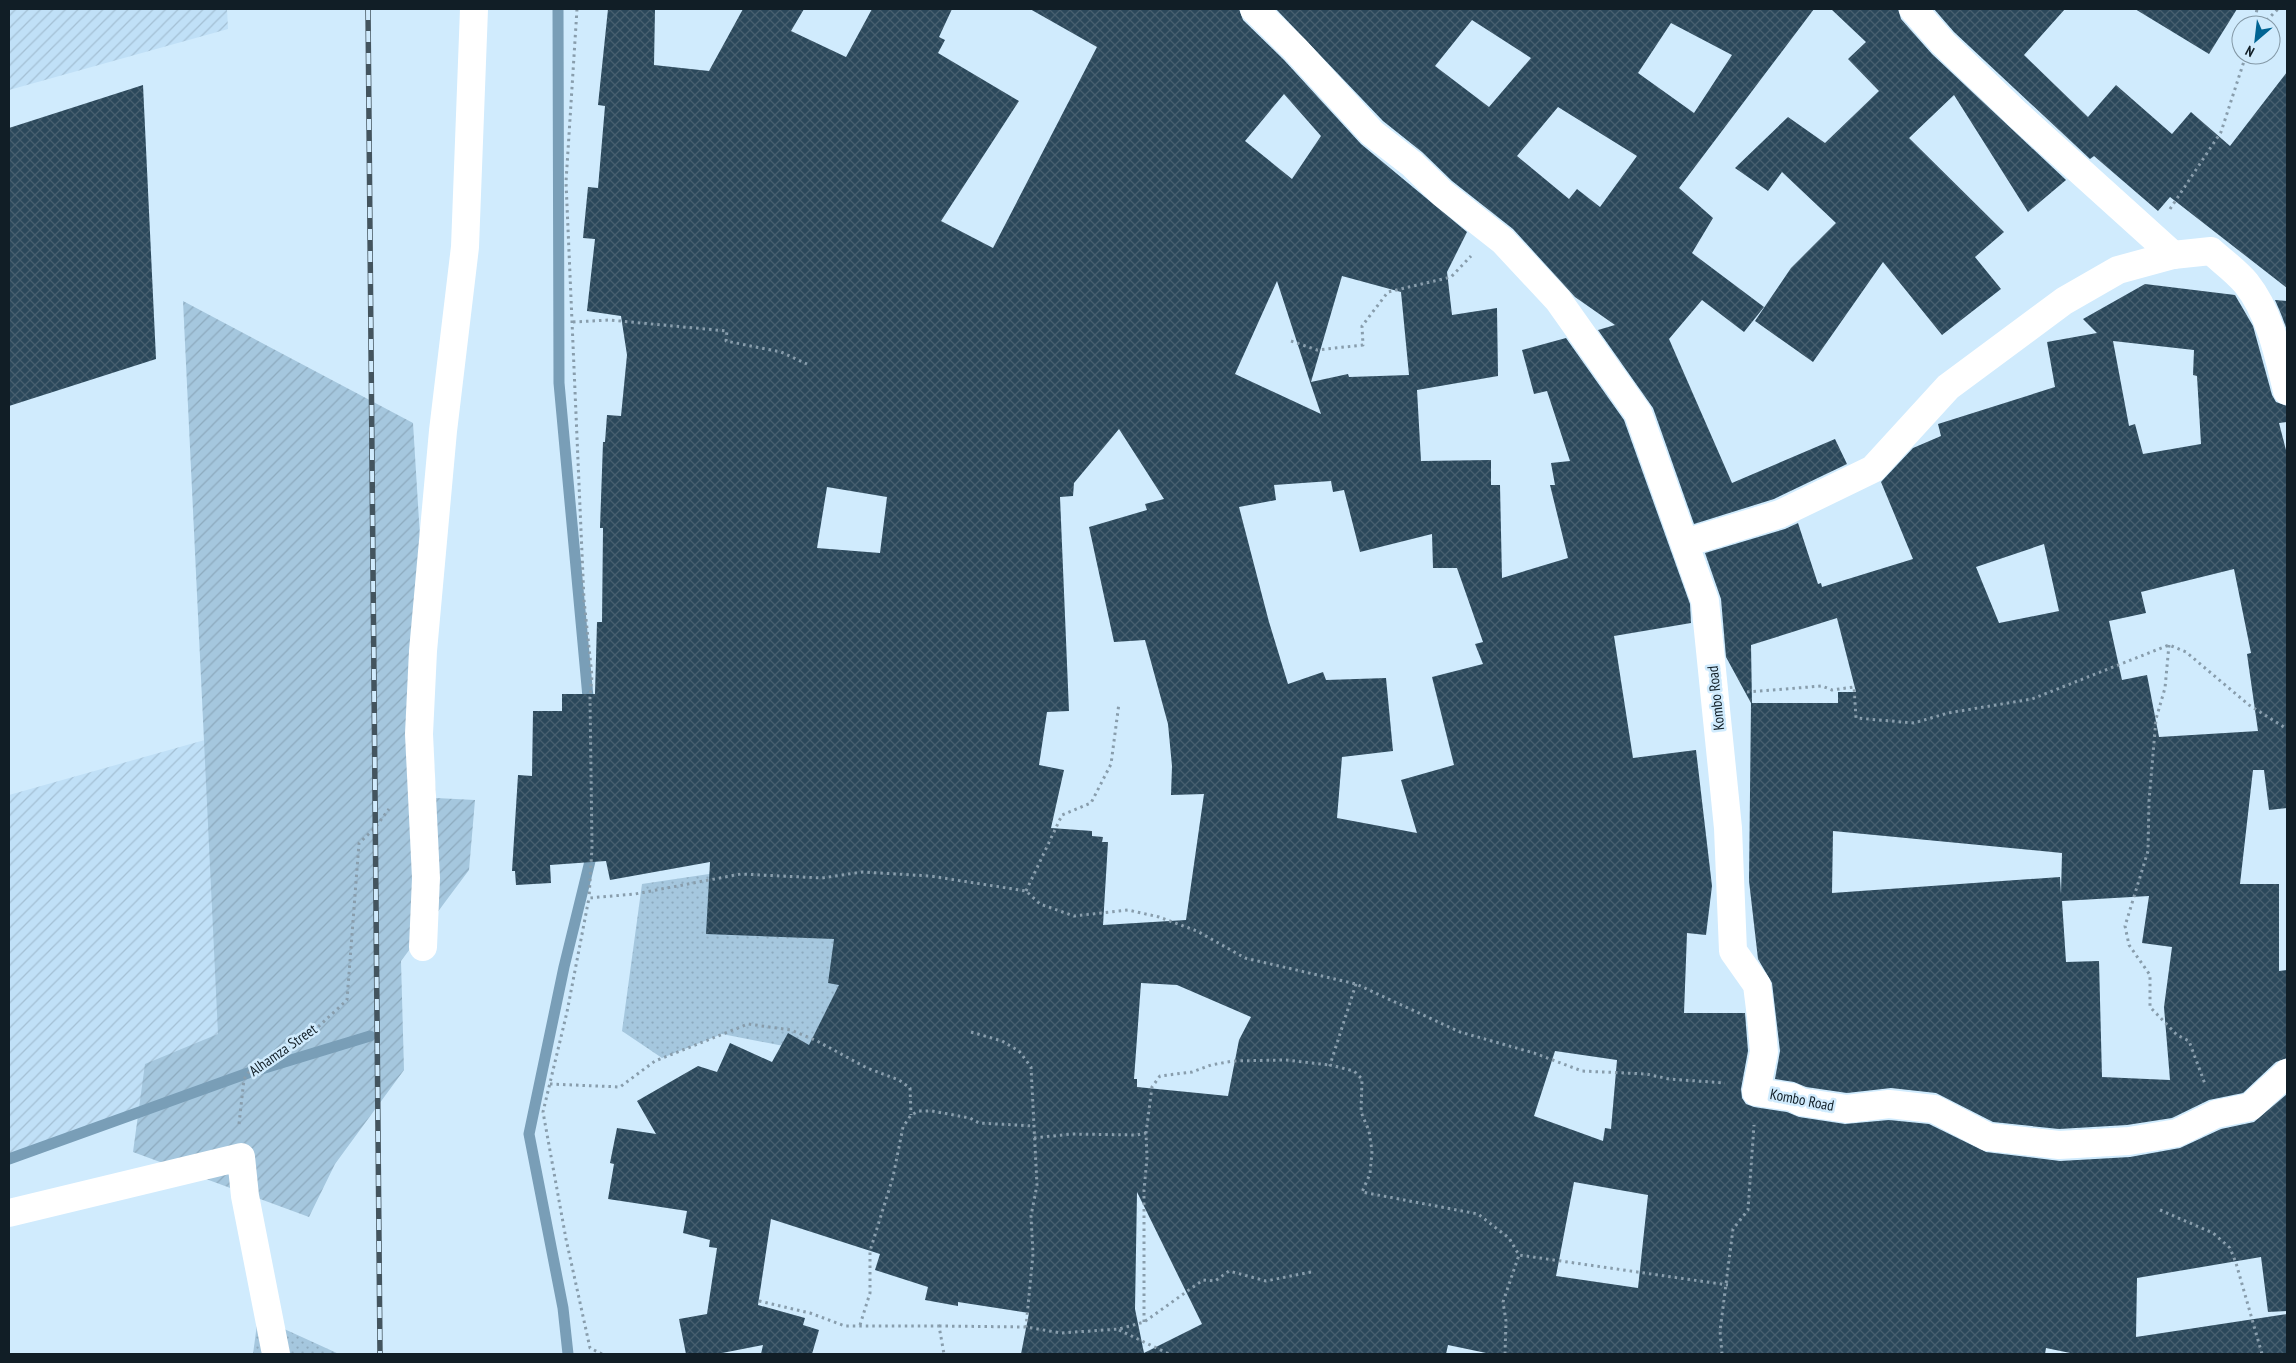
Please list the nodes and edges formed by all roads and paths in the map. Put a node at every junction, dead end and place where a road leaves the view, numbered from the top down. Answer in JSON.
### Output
{"nodes":[{"id":1,"x":474,"y":9,"type":"edge"},
{"id":2,"x":576,"y":9,"type":"edge"},
{"id":3,"x":1254,"y":9,"type":"edge"},
{"id":4,"x":1913,"y":9,"type":"edge"},
{"id":5,"x":2243,"y":65,"type":"edge"},
{"id":6,"x":2152,"y":236,"type":"junction"},
{"id":7,"x":1503,"y":241,"type":"junction"},
{"id":8,"x":2173,"y":255,"type":"junction"},
{"id":9,"x":573,"y":322,"type":"junction"},
{"id":10,"x":1291,"y":341,"type":"dead end"},
{"id":11,"x":806,"y":364,"type":"dead end"},
{"id":12,"x":2287,"y":391,"type":"edge"},
{"id":13,"x":1685,"y":544,"type":"junction"},
{"id":14,"x":2169,"y":645,"type":"junction"},
{"id":15,"x":1717,"y":697,"type":"junction"},
{"id":16,"x":1119,"y":703,"type":"dead end"},
{"id":17,"x":2287,"y":728,"type":"edge"},
{"id":18,"x":395,"y":802,"type":"dead end"},
{"id":19,"x":1026,"y":891,"type":"junction"},
{"id":20,"x":589,"y":898,"type":"junction"},
{"id":21,"x":423,"y":947,"type":"dead end"},
{"id":22,"x":1356,"y":984,"type":"junction"},
{"id":23,"x":971,"y":1032,"type":"dead end"},
{"id":24,"x":1330,"y":1065,"type":"junction"},
{"id":25,"x":2278,"y":1081,"type":"edge"},
{"id":26,"x":550,"y":1084,"type":"junction"},
{"id":27,"x":1756,"y":1092,"type":"junction"},
{"id":28,"x":2216,"y":1114,"type":"junction"},
{"id":29,"x":912,"y":1115,"type":"junction"},
{"id":30,"x":1034,"y":1126,"type":"junction"},
{"id":31,"x":1146,"y":1133,"type":"junction"},
{"id":32,"x":1034,"y":1138,"type":"junction"},
{"id":33,"x":240,"y":1157,"type":"junction"},
{"id":34,"x":2160,"y":1210,"type":"dead end"},
{"id":35,"x":9,"y":1213,"type":"edge"},
{"id":36,"x":1519,"y":1255,"type":"junction"},
{"id":37,"x":1311,"y":1272,"type":"dead end"},
{"id":38,"x":1728,"y":1285,"type":"junction"},
{"id":39,"x":759,"y":1301,"type":"dead end"},
{"id":40,"x":1144,"y":1322,"type":"junction"},
{"id":41,"x":860,"y":1325,"type":"junction"},
{"id":42,"x":939,"y":1326,"type":"junction"},
{"id":43,"x":1026,"y":1327,"type":"junction"},
{"id":44,"x":1119,"y":1329,"type":"junction"},
{"id":45,"x":276,"y":1354,"type":"edge"},
{"id":46,"x":602,"y":1354,"type":"edge"},
{"id":47,"x":944,"y":1354,"type":"edge"},
{"id":48,"x":1169,"y":1354,"type":"edge"},
{"id":49,"x":1505,"y":1354,"type":"edge"},
{"id":50,"x":1722,"y":1354,"type":"edge"},
{"id":51,"x":2262,"y":1354,"type":"edge"}],
"edges":[{"from":1,"to":21,"type":"street"},
{"from":2,"to":9,"type":"path"},
{"from":3,"to":7,"type":"street","name":"Kombo Road"},
{"from":4,"to":6,"type":"street"},
{"from":5,"to":6,"type":"path"},
{"from":6,"to":8,"type":"street"},
{"from":7,"to":10,"type":"path"},
{"from":7,"to":13,"type":"street","name":"Kombo Road"},
{"from":8,"to":12,"type":"street"},
{"from":8,"to":13,"type":"street"},
{"from":9,"to":11,"type":"path"},
{"from":9,"to":20,"type":"path"},
{"from":13,"to":15,"type":"street","name":"Kombo Road"},
{"from":14,"to":15,"type":"path"},
{"from":14,"to":17,"type":"path"},
{"from":14,"to":28,"type":"path"},
{"from":15,"to":27,"type":"street","name":"Kombo Road"},
{"from":16,"to":19,"type":"path"},
{"from":18,"to":33,"type":"path","name":"Alhamza Street"},
{"from":19,"to":20,"type":"path"},
{"from":19,"to":22,"type":"path"},
{"from":20,"to":26,"type":"path"},
{"from":22,"to":24,"type":"path"},
{"from":22,"to":27,"type":"path"},
{"from":23,"to":30,"type":"path"},
{"from":24,"to":31,"type":"path"},
{"from":24,"to":36,"type":"path"},
{"from":25,"to":28,"type":"street","name":"Kombo Road"},
{"from":26,"to":29,"type":"path"},
{"from":26,"to":46,"type":"path"},
{"from":27,"to":28,"type":"street","name":"Kombo Road"},
{"from":27,"to":38,"type":"path"},
{"from":29,"to":30,"type":"path"},
{"from":29,"to":41,"type":"path"},
{"from":30,"to":32,"type":"path"},
{"from":31,"to":32,"type":"path"},
{"from":31,"to":40,"type":"path"},
{"from":32,"to":43,"type":"path"},
{"from":33,"to":35,"type":"street"},
{"from":33,"to":45,"type":"street"},
{"from":34,"to":51,"type":"path"},
{"from":36,"to":38,"type":"path"},
{"from":36,"to":49,"type":"path"},
{"from":37,"to":40,"type":"path"},
{"from":38,"to":50,"type":"path"},
{"from":39,"to":41,"type":"path"},
{"from":40,"to":44,"type":"path"},
{"from":41,"to":42,"type":"path"},
{"from":42,"to":43,"type":"path"},
{"from":42,"to":47,"type":"path"},
{"from":43,"to":44,"type":"path"},
{"from":44,"to":48,"type":"path"}]}
